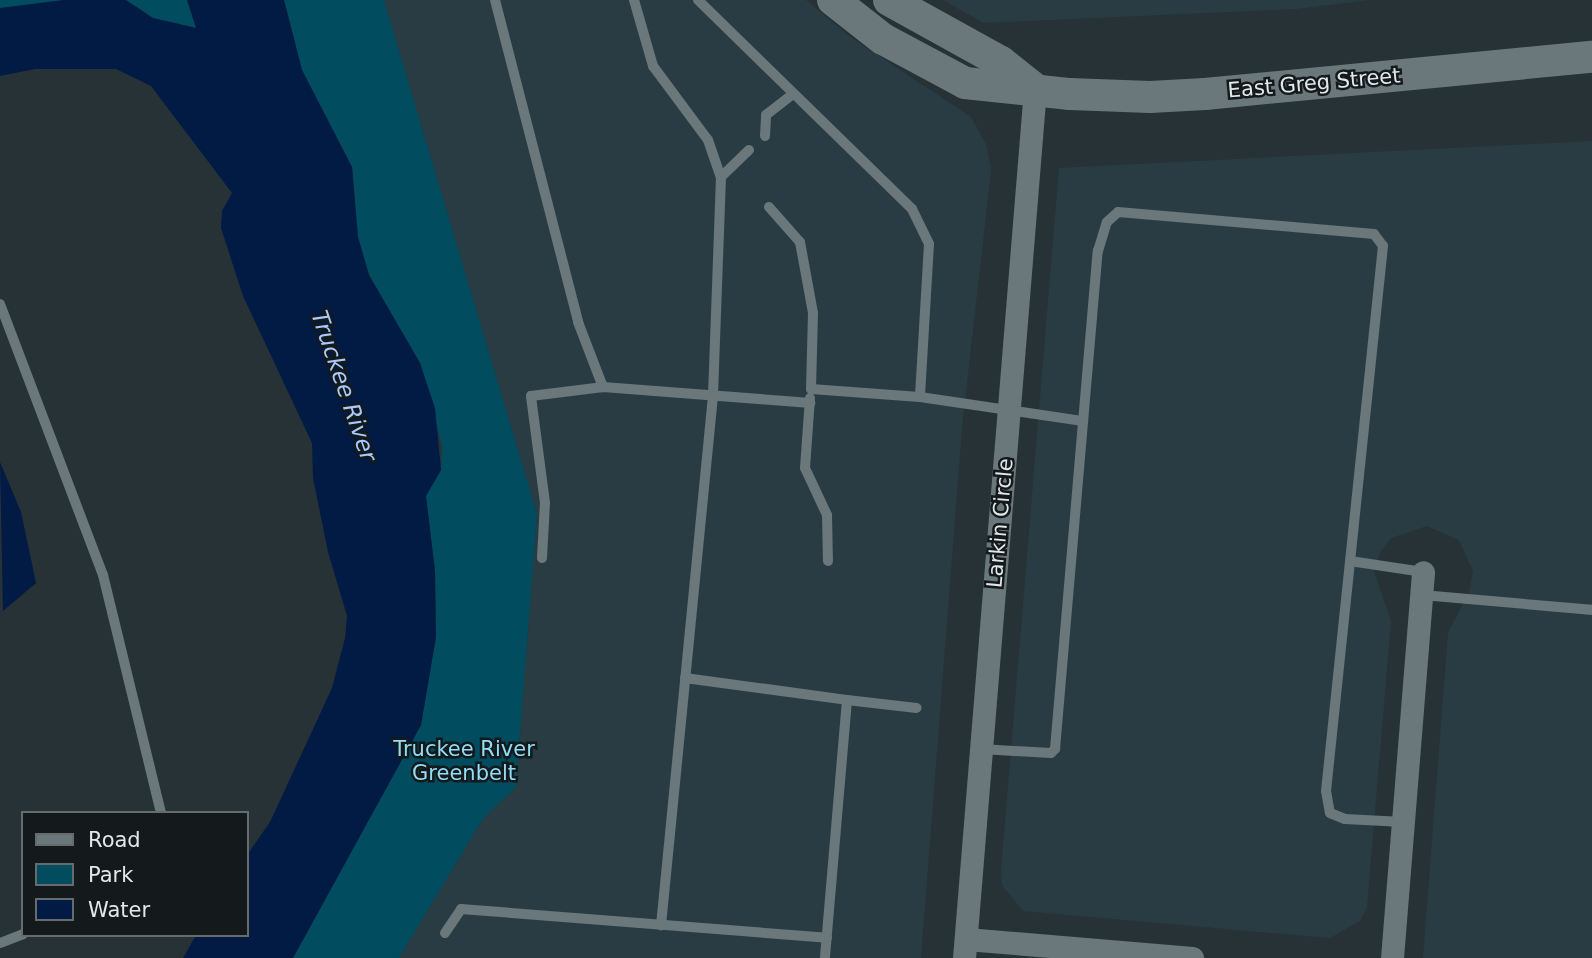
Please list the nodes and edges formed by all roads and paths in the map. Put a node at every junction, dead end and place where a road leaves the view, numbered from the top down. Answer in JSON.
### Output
{"nodes":[{"id":1,"x":495,"y":0,"type":"edge"},
{"id":2,"x":634,"y":0,"type":"edge"},
{"id":3,"x":698,"y":0,"type":"edge"},
{"id":4,"x":833,"y":0,"type":"edge"},
{"id":5,"x":888,"y":0,"type":"edge"},
{"id":6,"x":1592,"y":57,"type":"edge"},
{"id":7,"x":1035,"y":89,"type":"junction"},
{"id":8,"x":793,"y":94,"type":"junction"},
{"id":9,"x":765,"y":136,"type":"dead end"},
{"id":10,"x":749,"y":150,"type":"dead end"},
{"id":11,"x":721,"y":177,"type":"junction"},
{"id":12,"x":769,"y":207,"type":"dead end"},
{"id":13,"x":0,"y":303,"type":"edge"},
{"id":14,"x":603,"y":387,"type":"junction"},
{"id":15,"x":811,"y":389,"type":"junction"},
{"id":16,"x":713,"y":396,"type":"junction"},
{"id":17,"x":920,"y":397,"type":"junction"},
{"id":18,"x":810,"y":403,"type":"junction"},
{"id":19,"x":1009,"y":412,"type":"junction"},
{"id":20,"x":1083,"y":421,"type":"junction"},
{"id":21,"x":542,"y":558,"type":"dead end"},
{"id":22,"x":828,"y":561,"type":"dead end"},
{"id":23,"x":1350,"y":561,"type":"junction"},
{"id":24,"x":1423,"y":572,"type":"joint"},
{"id":25,"x":1422,"y":595,"type":"junction"},
{"id":26,"x":1592,"y":610,"type":"edge"},
{"id":27,"x":685,"y":678,"type":"junction"},
{"id":28,"x":847,"y":700,"type":"junction"},
{"id":29,"x":917,"y":708,"type":"dead end"},
{"id":30,"x":981,"y":749,"type":"junction"},
{"id":31,"x":161,"y":811,"type":"edge"},
{"id":32,"x":1404,"y":822,"type":"junction"},
{"id":33,"x":660,"y":925,"type":"junction"},
{"id":34,"x":446,"y":933,"type":"dead end"},
{"id":35,"x":21,"y":934,"type":"edge"},
{"id":36,"x":827,"y":938,"type":"junction"},
{"id":37,"x":0,"y":943,"type":"edge"},
{"id":38,"x":965,"y":949,"type":"edge"},
{"id":39,"x":1147,"y":956,"type":"edge"},
{"id":40,"x":825,"y":958,"type":"edge"},
{"id":41,"x":1192,"y":958,"type":"edge"},
{"id":42,"x":1392,"y":958,"type":"edge"}],
"edges":[{"from":1,"to":14,"type":"lane"},
{"from":2,"to":11,"type":"lane"},
{"from":3,"to":8,"type":"lane"},
{"from":4,"to":7,"type":"main road","name":"East Greg Street"},
{"from":5,"to":7,"type":"main road"},
{"from":6,"to":7,"type":"main road","name":"East Greg Street"},
{"from":7,"to":19,"type":"street","name":"Larkin Circle"},
{"from":8,"to":9,"type":"lane"},
{"from":8,"to":17,"type":"lane"},
{"from":10,"to":11,"type":"lane"},
{"from":11,"to":16,"type":"lane"},
{"from":12,"to":15,"type":"lane"},
{"from":13,"to":31,"type":"lane"},
{"from":14,"to":16,"type":"lane"},
{"from":14,"to":21,"type":"lane"},
{"from":15,"to":17,"type":"lane"},
{"from":15,"to":18,"type":"lane"},
{"from":16,"to":18,"type":"lane"},
{"from":16,"to":27,"type":"lane"},
{"from":17,"to":19,"type":"lane"},
{"from":18,"to":22,"type":"lane"},
{"from":19,"to":20,"type":"lane"},
{"from":19,"to":30,"type":"street","name":"Larkin Circle"},
{"from":20,"to":23,"type":"lane"},
{"from":20,"to":30,"type":"lane"},
{"from":23,"to":24,"type":"lane"},
{"from":23,"to":32,"type":"lane"},
{"from":24,"to":25,"type":"street"},
{"from":25,"to":26,"type":"lane"},
{"from":25,"to":32,"type":"street"},
{"from":27,"to":28,"type":"lane"},
{"from":27,"to":33,"type":"lane"},
{"from":28,"to":29,"type":"lane"},
{"from":28,"to":36,"type":"lane"},
{"from":30,"to":38,"type":"street","name":"Larkin Circle"},
{"from":32,"to":42,"type":"street"},
{"from":33,"to":34,"type":"lane"},
{"from":33,"to":36,"type":"lane"},
{"from":35,"to":37,"type":"lane"},
{"from":36,"to":40,"type":"lane"},
{"from":38,"to":39,"type":"street"},
{"from":39,"to":41,"type":"street"}]}
